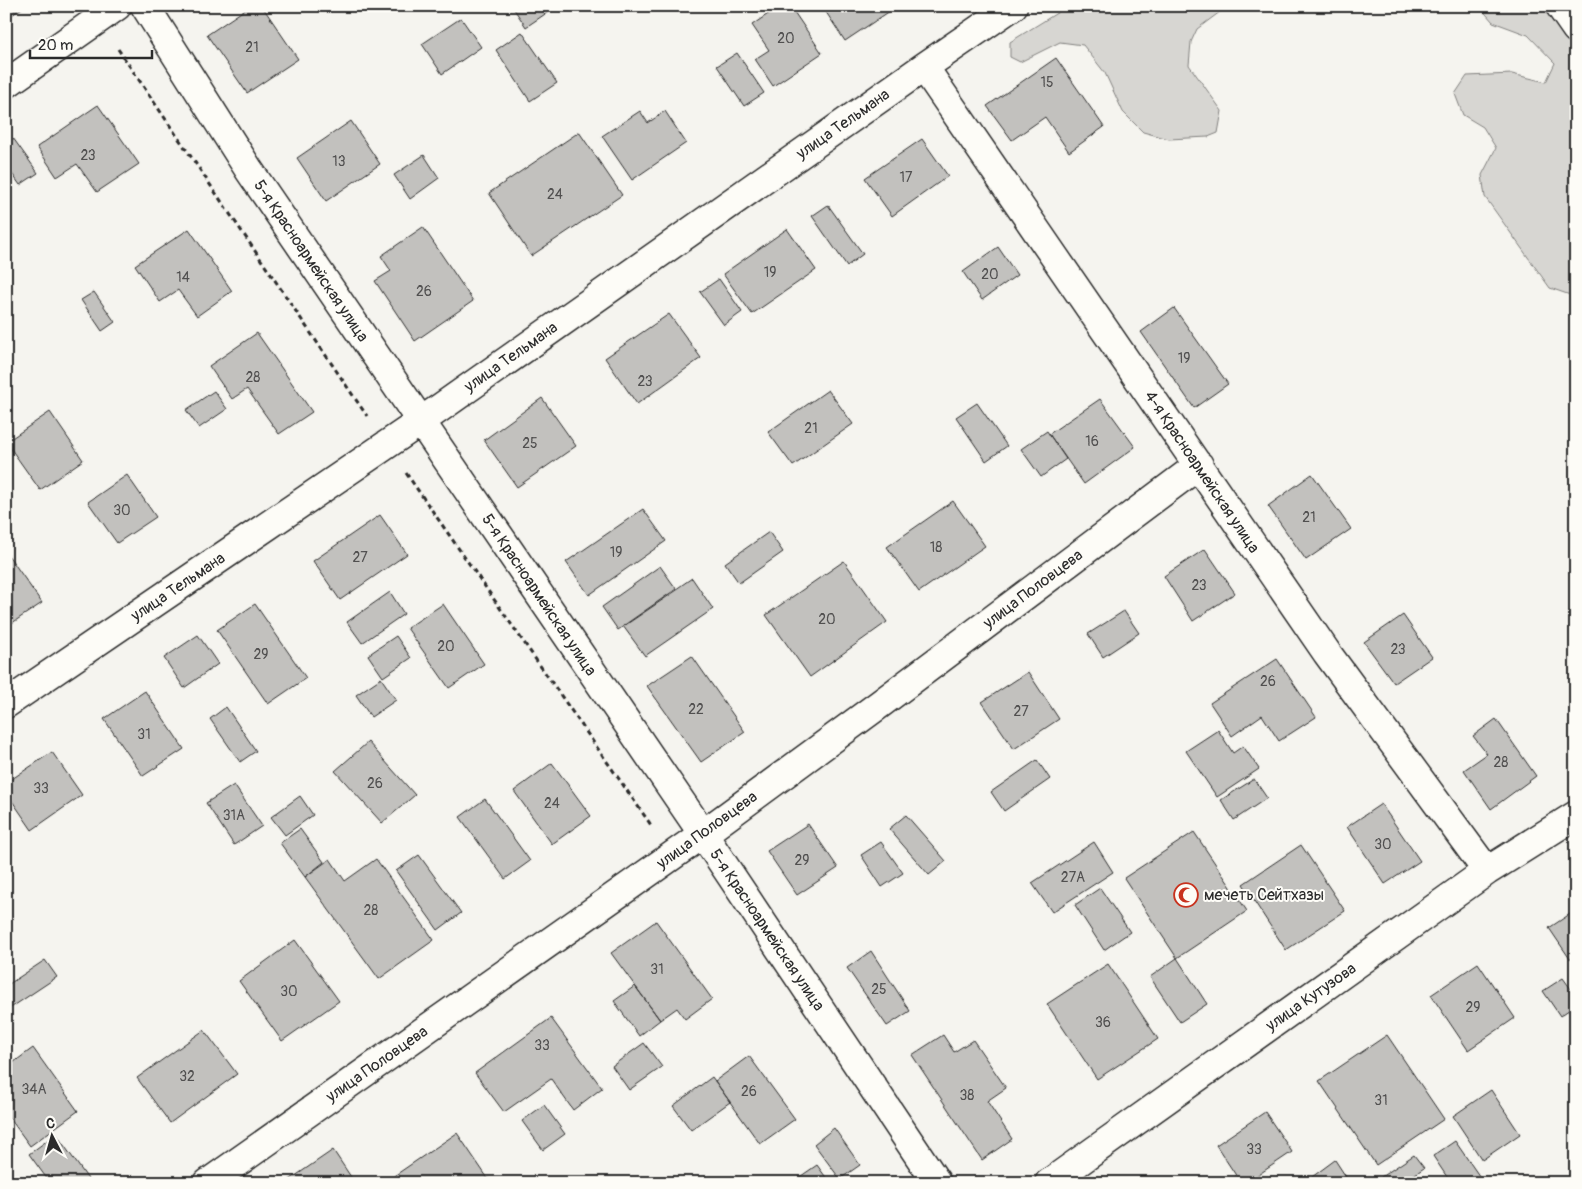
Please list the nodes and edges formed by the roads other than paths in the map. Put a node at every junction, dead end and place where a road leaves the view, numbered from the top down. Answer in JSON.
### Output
{"nodes":[{"id":1,"x":144,"y":6,"type":"edge"},
{"id":2,"x":1014,"y":6,"type":"edge"},
{"id":3,"x":1560,"y":6,"type":"edge"},
{"id":4,"x":108,"y":13,"type":"edge"},
{"id":5,"x":1576,"y":29,"type":"edge"},
{"id":6,"x":924,"y":67,"type":"junction"},
{"id":7,"x":6,"y":84,"type":"edge"},
{"id":8,"x":420,"y":422,"type":"junction"},
{"id":9,"x":1198,"y":466,"type":"junction"},
{"id":10,"x":6,"y":704,"type":"edge"},
{"id":11,"x":1576,"y":815,"type":"edge"},
{"id":12,"x":703,"y":834,"type":"junction"},
{"id":13,"x":1487,"y":872,"type":"junction"},
{"id":14,"x":208,"y":1183,"type":"edge"},
{"id":15,"x":937,"y":1183,"type":"edge"},
{"id":16,"x":1049,"y":1183,"type":"edge"}],
"edges":[{"from":1,"to":8,"type":"street","name":"5-я Красноармейская улица"},
{"from":2,"to":6,"type":"street","name":"улица Тельмана"},
{"from":3,"to":5,"type":"street"},
{"from":4,"to":7,"type":"street"},
{"from":6,"to":8,"type":"street","name":"улица Тельмана"},
{"from":6,"to":9,"type":"street","name":"4-я Красноармейская улица"},
{"from":8,"to":10,"type":"street","name":"улица Тельмана"},
{"from":8,"to":12,"type":"street","name":"5-я Красноармейская улица"},
{"from":9,"to":12,"type":"street","name":"улица Половцева"},
{"from":9,"to":13,"type":"street","name":"4-я Красноармейская улица"},
{"from":11,"to":13,"type":"street","name":"улица Кутузова"},
{"from":12,"to":14,"type":"street","name":"улица Половцева"},
{"from":12,"to":15,"type":"street","name":"5-я Красноармейская улица"},
{"from":13,"to":16,"type":"street","name":"улица Кутузова"}]}
